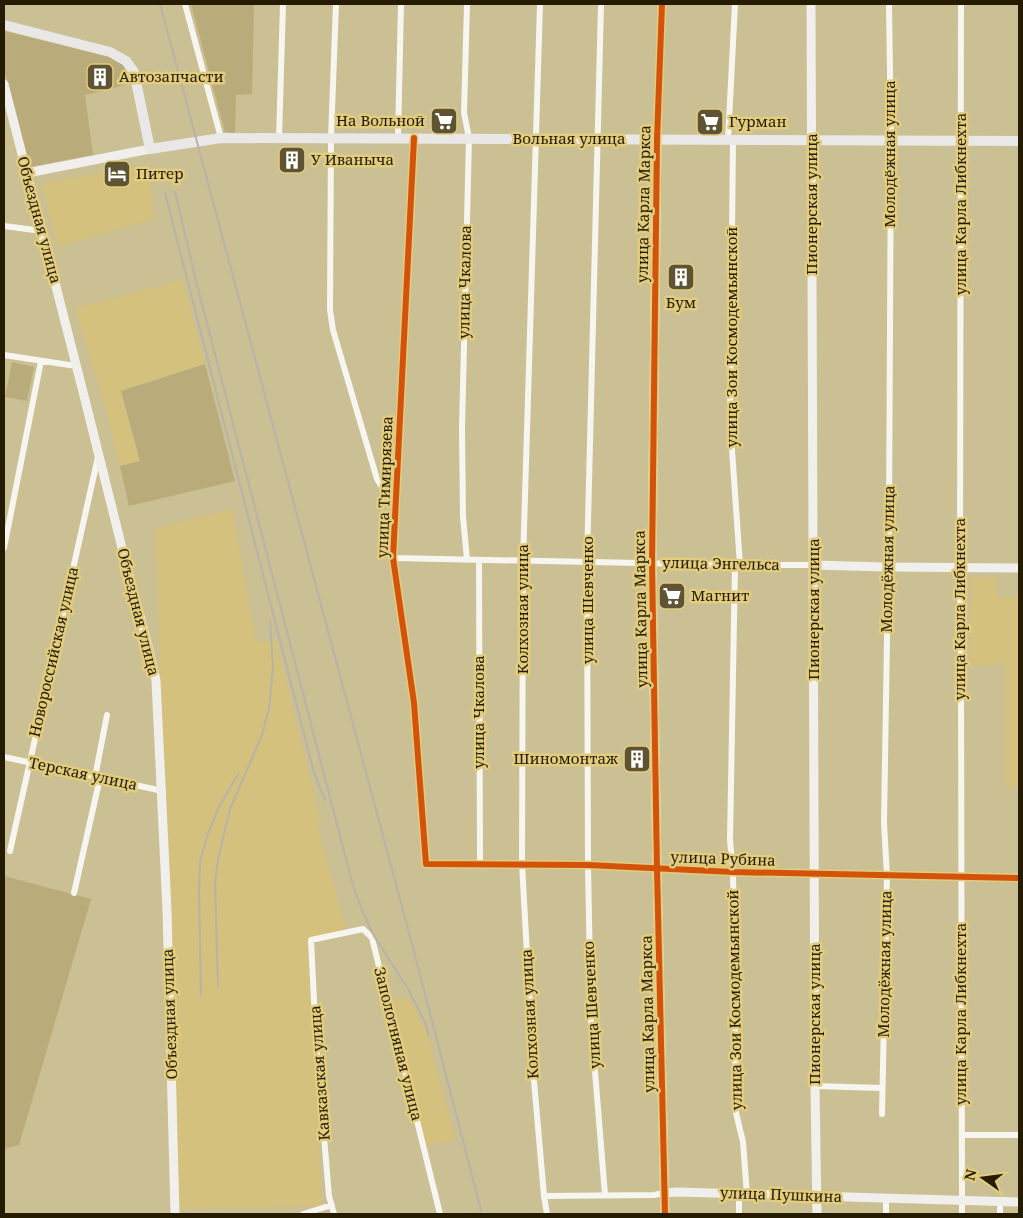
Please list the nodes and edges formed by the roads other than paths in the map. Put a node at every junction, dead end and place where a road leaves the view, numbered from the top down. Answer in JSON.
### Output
{"nodes":[{"id":1,"x":185,"y":4,"type":"edge"},
{"id":2,"x":283,"y":4,"type":"edge"},
{"id":3,"x":336,"y":4,"type":"edge"},
{"id":4,"x":401,"y":4,"type":"edge"},
{"id":5,"x":467,"y":4,"type":"edge"},
{"id":6,"x":540,"y":4,"type":"edge"},
{"id":7,"x":601,"y":4,"type":"edge"},
{"id":8,"x":662,"y":4,"type":"edge"},
{"id":9,"x":735,"y":4,"type":"edge"},
{"id":10,"x":811,"y":4,"type":"edge"},
{"id":11,"x":889,"y":4,"type":"edge"},
{"id":12,"x":961,"y":4,"type":"edge"},
{"id":13,"x":4,"y":25,"type":"edge"},
{"id":14,"x":4,"y":84,"type":"edge"},
{"id":15,"x":221,"y":138,"type":"junction"},
{"id":16,"x":279,"y":138,"type":"junction"},
{"id":17,"x":331,"y":138,"type":"junction"},
{"id":18,"x":398,"y":138,"type":"junction"},
{"id":19,"x":414,"y":138,"type":"junction"},
{"id":20,"x":469,"y":138,"type":"junction"},
{"id":21,"x":536,"y":139,"type":"junction"},
{"id":22,"x":597,"y":139,"type":"junction"},
{"id":23,"x":657,"y":139,"type":"junction"},
{"id":24,"x":731,"y":140,"type":"junction"},
{"id":25,"x":812,"y":140,"type":"junction"},
{"id":26,"x":891,"y":141,"type":"junction"},
{"id":27,"x":961,"y":141,"type":"junction"},
{"id":28,"x":1019,"y":141,"type":"edge"},
{"id":29,"x":150,"y":149,"type":"junction"},
{"id":30,"x":27,"y":173,"type":"junction"},
{"id":31,"x":4,"y":226,"type":"edge"},
{"id":32,"x":42,"y":231,"type":"junction"},
{"id":33,"x":4,"y":355,"type":"edge"},
{"id":34,"x":41,"y":361,"type":"junction"},
{"id":35,"x":76,"y":366,"type":"junction"},
{"id":36,"x":99,"y":453,"type":"junction"},
{"id":37,"x":396,"y":510,"type":"junction"},
{"id":38,"x":4,"y":548,"type":"edge"},
{"id":39,"x":393,"y":558,"type":"junction"},
{"id":40,"x":467,"y":560,"type":"junction"},
{"id":41,"x":479,"y":560,"type":"junction"},
{"id":42,"x":523,"y":562,"type":"junction"},
{"id":43,"x":587,"y":562,"type":"junction"},
{"id":44,"x":652,"y":563,"type":"junction"},
{"id":45,"x":738,"y":565,"type":"junction"},
{"id":46,"x":813,"y":565,"type":"junction"},
{"id":47,"x":887,"y":568,"type":"junction"},
{"id":48,"x":960,"y":568,"type":"junction"},
{"id":49,"x":1019,"y":568,"type":"edge"},
{"id":50,"x":107,"y":715,"type":"dead end"},
{"id":51,"x":4,"y":757,"type":"edge"},
{"id":52,"x":29,"y":763,"type":"junction"},
{"id":53,"x":97,"y":778,"type":"junction"},
{"id":54,"x":162,"y":791,"type":"junction"},
{"id":55,"x":10,"y":851,"type":"dead end"},
{"id":56,"x":426,"y":864,"type":"joint"},
{"id":57,"x":480,"y":864,"type":"junction"},
{"id":58,"x":522,"y":864,"type":"junction"},
{"id":59,"x":588,"y":865,"type":"junction"},
{"id":60,"x":657,"y":869,"type":"junction"},
{"id":61,"x":733,"y":872,"type":"junction"},
{"id":62,"x":815,"y":874,"type":"junction"},
{"id":63,"x":888,"y":876,"type":"junction"},
{"id":64,"x":960,"y":878,"type":"junction"},
{"id":65,"x":1019,"y":878,"type":"edge"},
{"id":66,"x":74,"y":893,"type":"dead end"},
{"id":67,"x":311,"y":940,"type":"joint"},
{"id":68,"x":815,"y":1086,"type":"junction"},
{"id":69,"x":882,"y":1088,"type":"junction"},
{"id":70,"x":882,"y":1114,"type":"dead end"},
{"id":71,"x":962,"y":1135,"type":"junction"},
{"id":72,"x":1019,"y":1135,"type":"edge"},
{"id":73,"x":664,"y":1193,"type":"junction"},
{"id":74,"x":605,"y":1195,"type":"junction"},
{"id":75,"x":743,"y":1195,"type":"junction"},
{"id":76,"x":544,"y":1196,"type":"junction"},
{"id":77,"x":817,"y":1196,"type":"junction"},
{"id":78,"x":886,"y":1198,"type":"junction"},
{"id":79,"x":962,"y":1202,"type":"junction"},
{"id":80,"x":1000,"y":1202,"type":"junction"},
{"id":81,"x":1019,"y":1202,"type":"edge"},
{"id":82,"x":332,"y":1205,"type":"junction"},
{"id":83,"x":175,"y":1214,"type":"edge"},
{"id":84,"x":303,"y":1214,"type":"edge"},
{"id":85,"x":334,"y":1214,"type":"edge"},
{"id":86,"x":440,"y":1214,"type":"edge"},
{"id":87,"x":547,"y":1214,"type":"edge"},
{"id":88,"x":665,"y":1214,"type":"edge"},
{"id":89,"x":739,"y":1214,"type":"edge"},
{"id":90,"x":818,"y":1214,"type":"edge"},
{"id":91,"x":886,"y":1214,"type":"edge"},
{"id":92,"x":962,"y":1214,"type":"edge"},
{"id":93,"x":1000,"y":1214,"type":"edge"}],
"edges":[{"from":1,"to":15,"type":"street"},
{"from":2,"to":16,"type":"street"},
{"from":3,"to":17,"type":"street"},
{"from":4,"to":18,"type":"street"},
{"from":5,"to":20,"type":"street","name":"улица Чкалова"},
{"from":6,"to":21,"type":"street","name":"Колхозная улица"},
{"from":7,"to":22,"type":"street","name":"улица Шевченко"},
{"from":8,"to":23,"type":"street","name":"улица Карла Маркса"},
{"from":9,"to":24,"type":"street","name":"улица Зои Космодемьянской"},
{"from":10,"to":25,"type":"street","name":"Пионерская улица"},
{"from":11,"to":26,"type":"street","name":"Молодёжная улица"},
{"from":12,"to":27,"type":"street","name":"улица Карла Либкнехта"},
{"from":13,"to":29,"type":"main road"},
{"from":14,"to":30,"type":"street","name":"Объездная улица"},
{"from":15,"to":16,"type":"main road","name":"Вольная улица"},
{"from":15,"to":29,"type":"main road","name":"Вольная улица"},
{"from":16,"to":17,"type":"main road","name":"Вольная улица"},
{"from":17,"to":18,"type":"main road","name":"Вольная улица"},
{"from":17,"to":37,"type":"street"},
{"from":18,"to":19,"type":"main road","name":"Вольная улица"},
{"from":19,"to":20,"type":"main road","name":"Вольная улица"},
{"from":19,"to":37,"type":"street","name":"улица Тимирязева"},
{"from":20,"to":21,"type":"main road","name":"Вольная улица"},
{"from":20,"to":40,"type":"street","name":"улица Чкалова"},
{"from":21,"to":22,"type":"main road","name":"Вольная улица"},
{"from":21,"to":42,"type":"street","name":"Колхозная улица"},
{"from":22,"to":23,"type":"main road","name":"Вольная улица"},
{"from":22,"to":43,"type":"street","name":"улица Шевченко"},
{"from":23,"to":24,"type":"main road","name":"Вольная улица"},
{"from":23,"to":44,"type":"street","name":"улица Карла Маркса"},
{"from":24,"to":25,"type":"main road","name":"Вольная улица"},
{"from":24,"to":45,"type":"street","name":"улица Зои Космодемьянской"},
{"from":25,"to":26,"type":"main road","name":"Вольная улица"},
{"from":25,"to":46,"type":"street","name":"Пионерская улица"},
{"from":26,"to":27,"type":"main road","name":"Вольная улица"},
{"from":26,"to":47,"type":"street","name":"Молодёжная улица"},
{"from":27,"to":28,"type":"main road","name":"Вольная улица"},
{"from":27,"to":48,"type":"street","name":"улица Карла Либкнехта"},
{"from":29,"to":30,"type":"street","name":"Вольная улица"},
{"from":30,"to":32,"type":"street","name":"Объездная улица"},
{"from":31,"to":32,"type":"street"},
{"from":32,"to":35,"type":"street","name":"Объездная улица"},
{"from":33,"to":34,"type":"street"},
{"from":34,"to":35,"type":"street"},
{"from":34,"to":38,"type":"street"},
{"from":35,"to":36,"type":"street","name":"Объездная улица"},
{"from":36,"to":52,"type":"street","name":"Новороссийская улица"},
{"from":36,"to":54,"type":"street","name":"Объездная улица"},
{"from":37,"to":39,"type":"street","name":"улица Тимирязева"},
{"from":39,"to":40,"type":"street","name":"улица Энгельса"},
{"from":39,"to":56,"type":"street","name":"улица Тимирязева"},
{"from":40,"to":41,"type":"street","name":"улица Энгельса"},
{"from":41,"to":42,"type":"street","name":"улица Энгельса"},
{"from":41,"to":57,"type":"street","name":"улица Чкалова"},
{"from":42,"to":43,"type":"street","name":"улица Энгельса"},
{"from":42,"to":58,"type":"street","name":"Колхозная улица"},
{"from":43,"to":44,"type":"street","name":"улица Энгельса"},
{"from":43,"to":59,"type":"street","name":"улица Шевченко"},
{"from":44,"to":45,"type":"street","name":"улица Энгельса"},
{"from":44,"to":60,"type":"street","name":"улица Карла Маркса"},
{"from":45,"to":46,"type":"street","name":"улица Энгельса"},
{"from":45,"to":61,"type":"street","name":"улица Зои Космодемьянской"},
{"from":46,"to":47,"type":"street","name":"улица Энгельса"},
{"from":46,"to":62,"type":"street","name":"Пионерская улица"},
{"from":47,"to":48,"type":"street","name":"улица Энгельса"},
{"from":47,"to":63,"type":"street","name":"Молодёжная улица"},
{"from":48,"to":49,"type":"street","name":"улица Энгельса"},
{"from":48,"to":64,"type":"street","name":"улица Карла Либкнехта"},
{"from":50,"to":53,"type":"street"},
{"from":51,"to":52,"type":"street","name":"Терская улица"},
{"from":52,"to":53,"type":"street","name":"Терская улица"},
{"from":52,"to":55,"type":"street","name":"Новороссийская улица"},
{"from":53,"to":54,"type":"street","name":"Терская улица"},
{"from":53,"to":66,"type":"street"},
{"from":54,"to":83,"type":"street","name":"Объездная улица"},
{"from":56,"to":57,"type":"street","name":"улица Рубина"},
{"from":57,"to":58,"type":"street","name":"улица Рубина"},
{"from":58,"to":59,"type":"street","name":"улица Рубина"},
{"from":58,"to":76,"type":"street","name":"Колхозная улица"},
{"from":59,"to":60,"type":"street","name":"улица Рубина"},
{"from":59,"to":74,"type":"street","name":"улица Шевченко"},
{"from":60,"to":61,"type":"street","name":"улица Рубина"},
{"from":60,"to":73,"type":"street","name":"улица Карла Маркса"},
{"from":61,"to":62,"type":"street","name":"улица Рубина"},
{"from":61,"to":75,"type":"street","name":"улица Зои Космодемьянской"},
{"from":62,"to":63,"type":"street","name":"улица Рубина"},
{"from":62,"to":68,"type":"street","name":"Пионерская улица"},
{"from":63,"to":64,"type":"street","name":"улица Рубина"},
{"from":63,"to":69,"type":"street","name":"Молодёжная улица"},
{"from":64,"to":65,"type":"street","name":"улица Рубина"},
{"from":64,"to":71,"type":"street","name":"улица Карла Либкнехта"},
{"from":67,"to":82,"type":"street","name":"Кавказская улица"},
{"from":67,"to":86,"type":"street","name":"Заполотняная улица"},
{"from":68,"to":69,"type":"street"},
{"from":68,"to":77,"type":"street","name":"Пионерская улица"},
{"from":69,"to":70,"type":"street","name":"Молодёжная улица"},
{"from":71,"to":72,"type":"street"},
{"from":71,"to":79,"type":"street","name":"улица Карла Либкнехта"},
{"from":73,"to":74,"type":"street","name":"улица Пушкина"},
{"from":73,"to":75,"type":"street","name":"улица Пушкина"},
{"from":73,"to":88,"type":"street","name":"улица Карла Маркса"},
{"from":74,"to":76,"type":"street","name":"улица Пушкина"},
{"from":75,"to":77,"type":"street","name":"улица Пушкина"},
{"from":75,"to":89,"type":"street","name":"улица Зои Космодемьянской"},
{"from":76,"to":87,"type":"street","name":"Колхозная улица"},
{"from":77,"to":78,"type":"street","name":"улица Пушкина"},
{"from":77,"to":90,"type":"street","name":"Пионерская улица"},
{"from":78,"to":79,"type":"street","name":"улица Пушкина"},
{"from":78,"to":91,"type":"street"},
{"from":79,"to":80,"type":"street","name":"улица Пушкина"},
{"from":79,"to":92,"type":"street","name":"улица Карла Либкнехта"},
{"from":80,"to":81,"type":"street","name":"улица Пушкина"},
{"from":80,"to":93,"type":"street"},
{"from":82,"to":84,"type":"street"},
{"from":82,"to":85,"type":"street","name":"Кавказская улица"}]}
